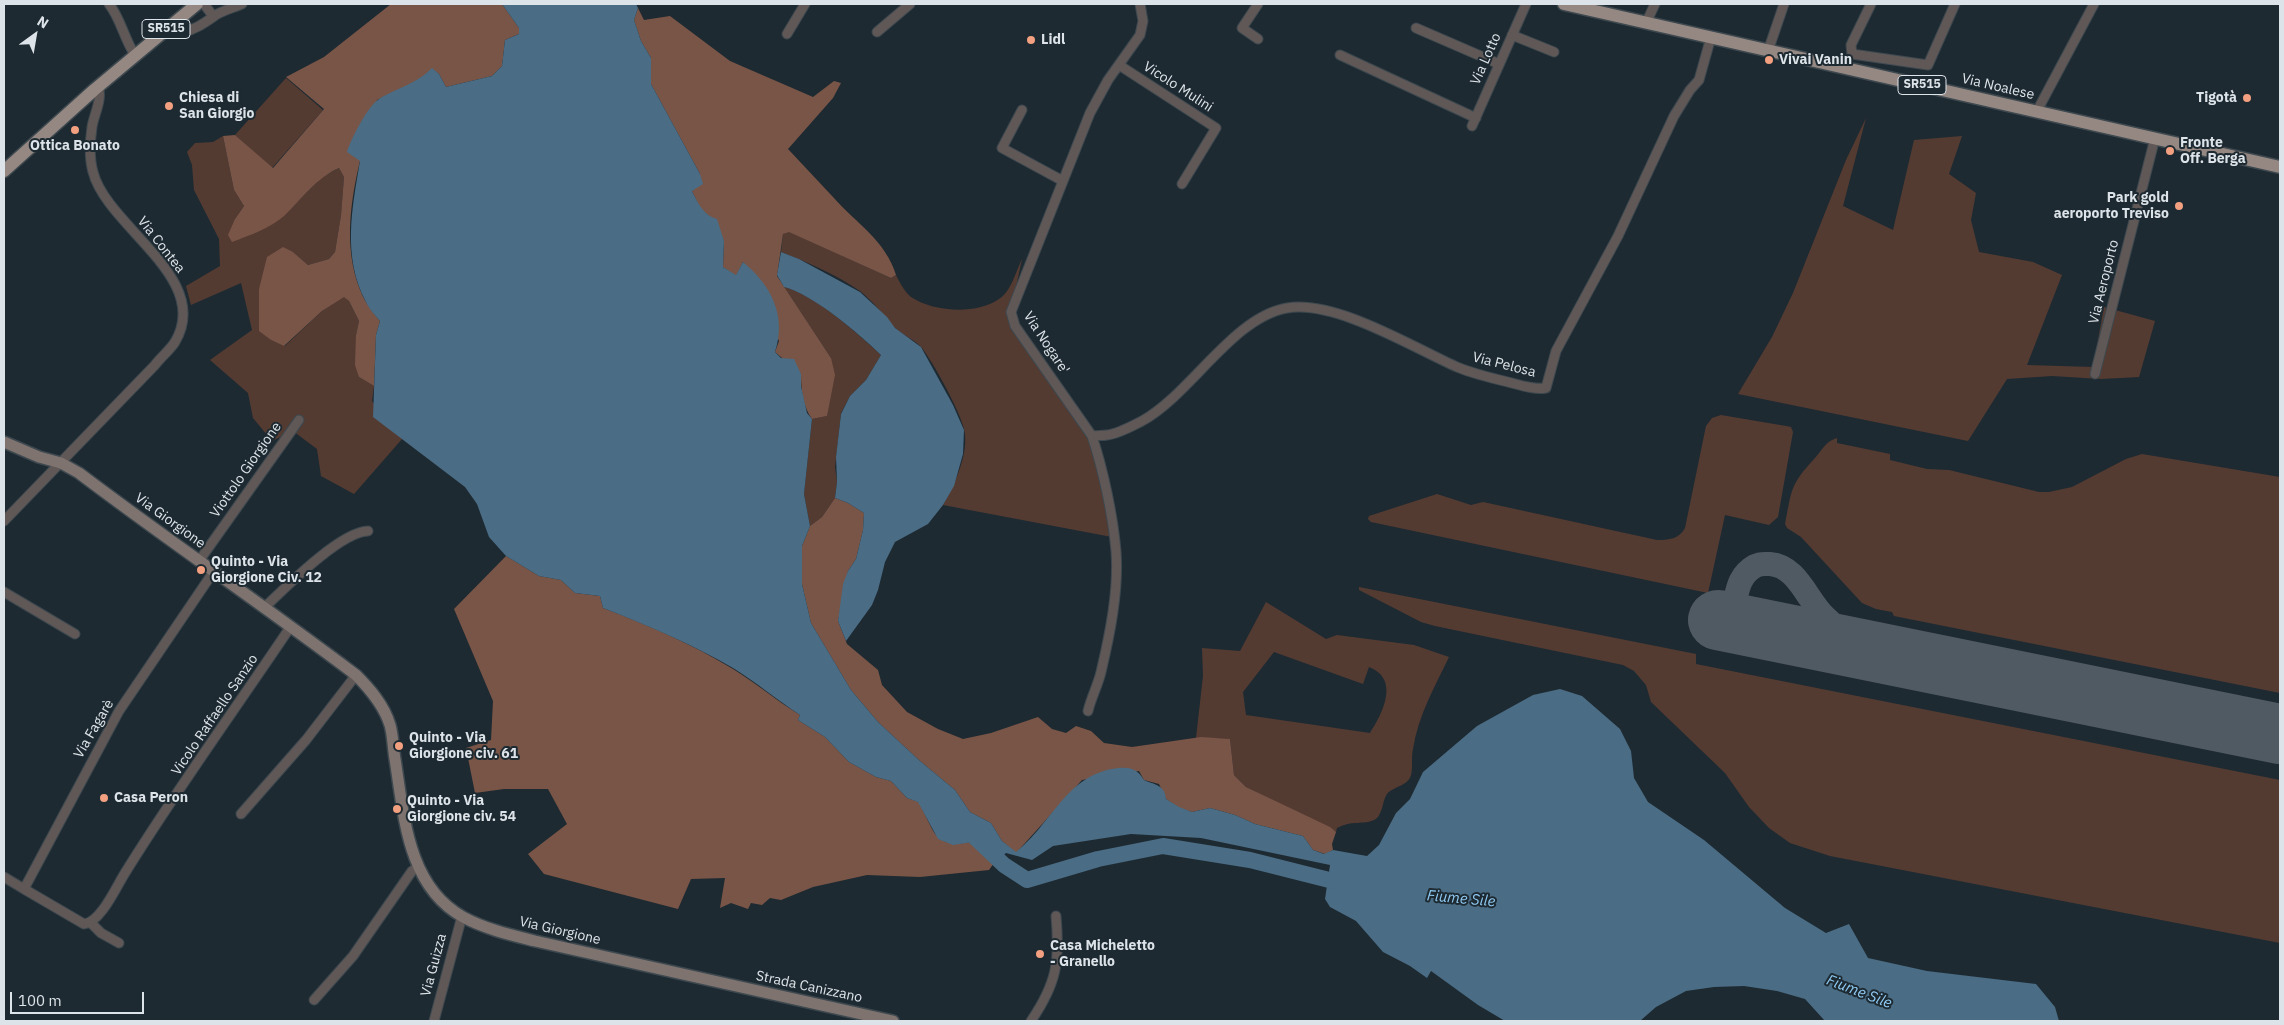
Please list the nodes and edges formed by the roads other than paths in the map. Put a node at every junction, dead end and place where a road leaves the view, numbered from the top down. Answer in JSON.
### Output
{"nodes":[{"id":1,"x":109,"y":4,"type":"edge"},
{"id":2,"x":197,"y":4,"type":"edge"},
{"id":3,"x":204,"y":4,"type":"edge"},
{"id":4,"x":242,"y":4,"type":"edge"},
{"id":5,"x":805,"y":4,"type":"edge"},
{"id":6,"x":910,"y":4,"type":"edge"},
{"id":7,"x":1140,"y":4,"type":"edge"},
{"id":8,"x":1258,"y":4,"type":"edge"},
{"id":9,"x":1526,"y":4,"type":"edge"},
{"id":10,"x":1564,"y":4,"type":"edge"},
{"id":11,"x":1655,"y":4,"type":"edge"},
{"id":12,"x":1784,"y":4,"type":"edge"},
{"id":13,"x":1870,"y":4,"type":"edge"},
{"id":14,"x":1955,"y":4,"type":"edge"},
{"id":15,"x":2094,"y":4,"type":"edge"},
{"id":16,"x":213,"y":16,"type":"junction"},
{"id":17,"x":1646,"y":22,"type":"junction"},
{"id":18,"x":169,"y":27,"type":"junction"},
{"id":19,"x":1416,"y":28,"type":"dead end"},
{"id":20,"x":877,"y":32,"type":"dead end"},
{"id":21,"x":786,"y":34,"type":"dead end"},
{"id":22,"x":1512,"y":35,"type":"junction"},
{"id":23,"x":1711,"y":38,"type":"junction"},
{"id":24,"x":1258,"y":39,"type":"dead end"},
{"id":25,"x":1768,"y":51,"type":"junction"},
{"id":26,"x":1554,"y":52,"type":"dead end"},
{"id":27,"x":135,"y":54,"type":"junction"},
{"id":28,"x":1852,"y":54,"type":"junction"},
{"id":29,"x":1340,"y":55,"type":"dead end"},
{"id":30,"x":1499,"y":64,"type":"junction"},
{"id":31,"x":1119,"y":65,"type":"junction"},
{"id":32,"x":1846,"y":69,"type":"junction"},
{"id":33,"x":97,"y":91,"type":"junction"},
{"id":34,"x":1022,"y":110,"type":"dead end"},
{"id":35,"x":2037,"y":111,"type":"junction"},
{"id":36,"x":2155,"y":138,"type":"junction"},
{"id":37,"x":2280,"y":167,"type":"edge"},
{"id":38,"x":4,"y":171,"type":"edge"},
{"id":39,"x":1063,"y":181,"type":"junction"},
{"id":40,"x":1182,"y":184,"type":"dead end"},
{"id":41,"x":2095,"y":374,"type":"dead end"},
{"id":42,"x":299,"y":420,"type":"dead end"},
{"id":43,"x":1092,"y":436,"type":"junction"},
{"id":44,"x":4,"y":442,"type":"edge"},
{"id":45,"x":61,"y":463,"type":"junction"},
{"id":46,"x":4,"y":521,"type":"edge"},
{"id":47,"x":368,"y":531,"type":"dead end"},
{"id":48,"x":199,"y":561,"type":"junction"},
{"id":49,"x":214,"y":572,"type":"junction"},
{"id":50,"x":4,"y":592,"type":"edge"},
{"id":51,"x":265,"y":607,"type":"junction"},
{"id":52,"x":291,"y":626,"type":"junction"},
{"id":53,"x":75,"y":634,"type":"dead end"},
{"id":54,"x":356,"y":675,"type":"junction"},
{"id":55,"x":1088,"y":711,"type":"dead end"},
{"id":56,"x":240,"y":814,"type":"dead end"},
{"id":57,"x":418,"y":867,"type":"junction"},
{"id":58,"x":4,"y":877,"type":"edge"},
{"id":59,"x":24,"y":889,"type":"junction"},
{"id":60,"x":462,"y":916,"type":"junction"},
{"id":61,"x":1056,"y":916,"type":"dead end"},
{"id":62,"x":91,"y":923,"type":"junction"},
{"id":63,"x":119,"y":943,"type":"dead end"},
{"id":64,"x":719,"y":982,"type":"joint"},
{"id":65,"x":314,"y":1000,"type":"dead end"},
{"id":66,"x":434,"y":1021,"type":"edge"},
{"id":67,"x":893,"y":1021,"type":"edge"},
{"id":68,"x":1031,"y":1021,"type":"edge"}],
"edges":[{"from":1,"to":27,"type":"street"},
{"from":2,"to":18,"type":"main road","number":"SR515"},
{"from":3,"to":16,"type":"street"},
{"from":4,"to":16,"type":"street"},
{"from":5,"to":21,"type":"street"},
{"from":6,"to":20,"type":"street"},
{"from":7,"to":31,"type":"street","name":"Via Nogare'"},
{"from":8,"to":24,"type":"street"},
{"from":9,"to":22,"type":"street","name":"Via Lotto"},
{"from":10,"to":17,"type":"main road","name":"Via Noalese","number":"SR515"},
{"from":11,"to":17,"type":"street"},
{"from":12,"to":25,"type":"street"},
{"from":13,"to":28,"type":"street"},
{"from":14,"to":28,"type":"street"},
{"from":15,"to":35,"type":"street"},
{"from":16,"to":18,"type":"street"},
{"from":17,"to":23,"type":"main road","name":"Via Noalese","number":"SR515"},
{"from":18,"to":27,"type":"main road","number":"SR515"},
{"from":19,"to":30,"type":"street"},
{"from":22,"to":26,"type":"street"},
{"from":22,"to":30,"type":"street","name":"Via Lotto"},
{"from":23,"to":25,"type":"main road","name":"Via Noalese","number":"SR515"},
{"from":23,"to":43,"type":"street","name":"Via Pelosa"},
{"from":25,"to":32,"type":"main road","name":"Via Noalese","number":"SR515"},
{"from":27,"to":33,"type":"main road","number":"SR515"},
{"from":28,"to":32,"type":"street"},
{"from":29,"to":30,"type":"street","name":"Via Lotto"},
{"from":31,"to":39,"type":"street","name":"Via Nogare'"},
{"from":31,"to":40,"type":"street","name":"Vicolo Mulini"},
{"from":32,"to":35,"type":"main road","name":"Via Noalese","number":"SR515"},
{"from":33,"to":38,"type":"main road","number":"SR515"},
{"from":33,"to":45,"type":"street","name":"Via Contea"},
{"from":34,"to":39,"type":"street"},
{"from":35,"to":36,"type":"main road","name":"Via Noalese","number":"SR515"},
{"from":36,"to":37,"type":"main road","name":"Via Noalese","number":"SR515"},
{"from":36,"to":41,"type":"street","name":"Via Aeroporto"},
{"from":39,"to":43,"type":"street","name":"Via Nogare'"},
{"from":42,"to":48,"type":"street","name":"Viottolo Giorgione"},
{"from":43,"to":55,"type":"street","name":"Via Nogare'"},
{"from":44,"to":45,"type":"street","name":"Via Giorgione"},
{"from":45,"to":46,"type":"street","name":"Via Contea"},
{"from":45,"to":48,"type":"street","name":"Via Giorgione"},
{"from":47,"to":51,"type":"street"},
{"from":48,"to":49,"type":"street","name":"Via Giorgione"},
{"from":49,"to":51,"type":"street","name":"Via Giorgione"},
{"from":49,"to":59,"type":"street","name":"Via Fagarè"},
{"from":50,"to":53,"type":"street"},
{"from":51,"to":52,"type":"street","name":"Via Giorgione"},
{"from":52,"to":54,"type":"street","name":"Via Giorgione"},
{"from":52,"to":62,"type":"street","name":"Vicolo Raffaello Sanzio"},
{"from":54,"to":56,"type":"street"},
{"from":54,"to":57,"type":"street","name":"Via Giorgione"},
{"from":57,"to":60,"type":"street","name":"Via Giorgione"},
{"from":57,"to":65,"type":"street"},
{"from":58,"to":59,"type":"street"},
{"from":59,"to":62,"type":"street"},
{"from":60,"to":64,"type":"street","name":"Via Giorgione"},
{"from":60,"to":66,"type":"street","name":"Via Guizza"},
{"from":61,"to":68,"type":"street"},
{"from":62,"to":63,"type":"street"},
{"from":64,"to":67,"type":"street","name":"Strada Canizzano"}]}
